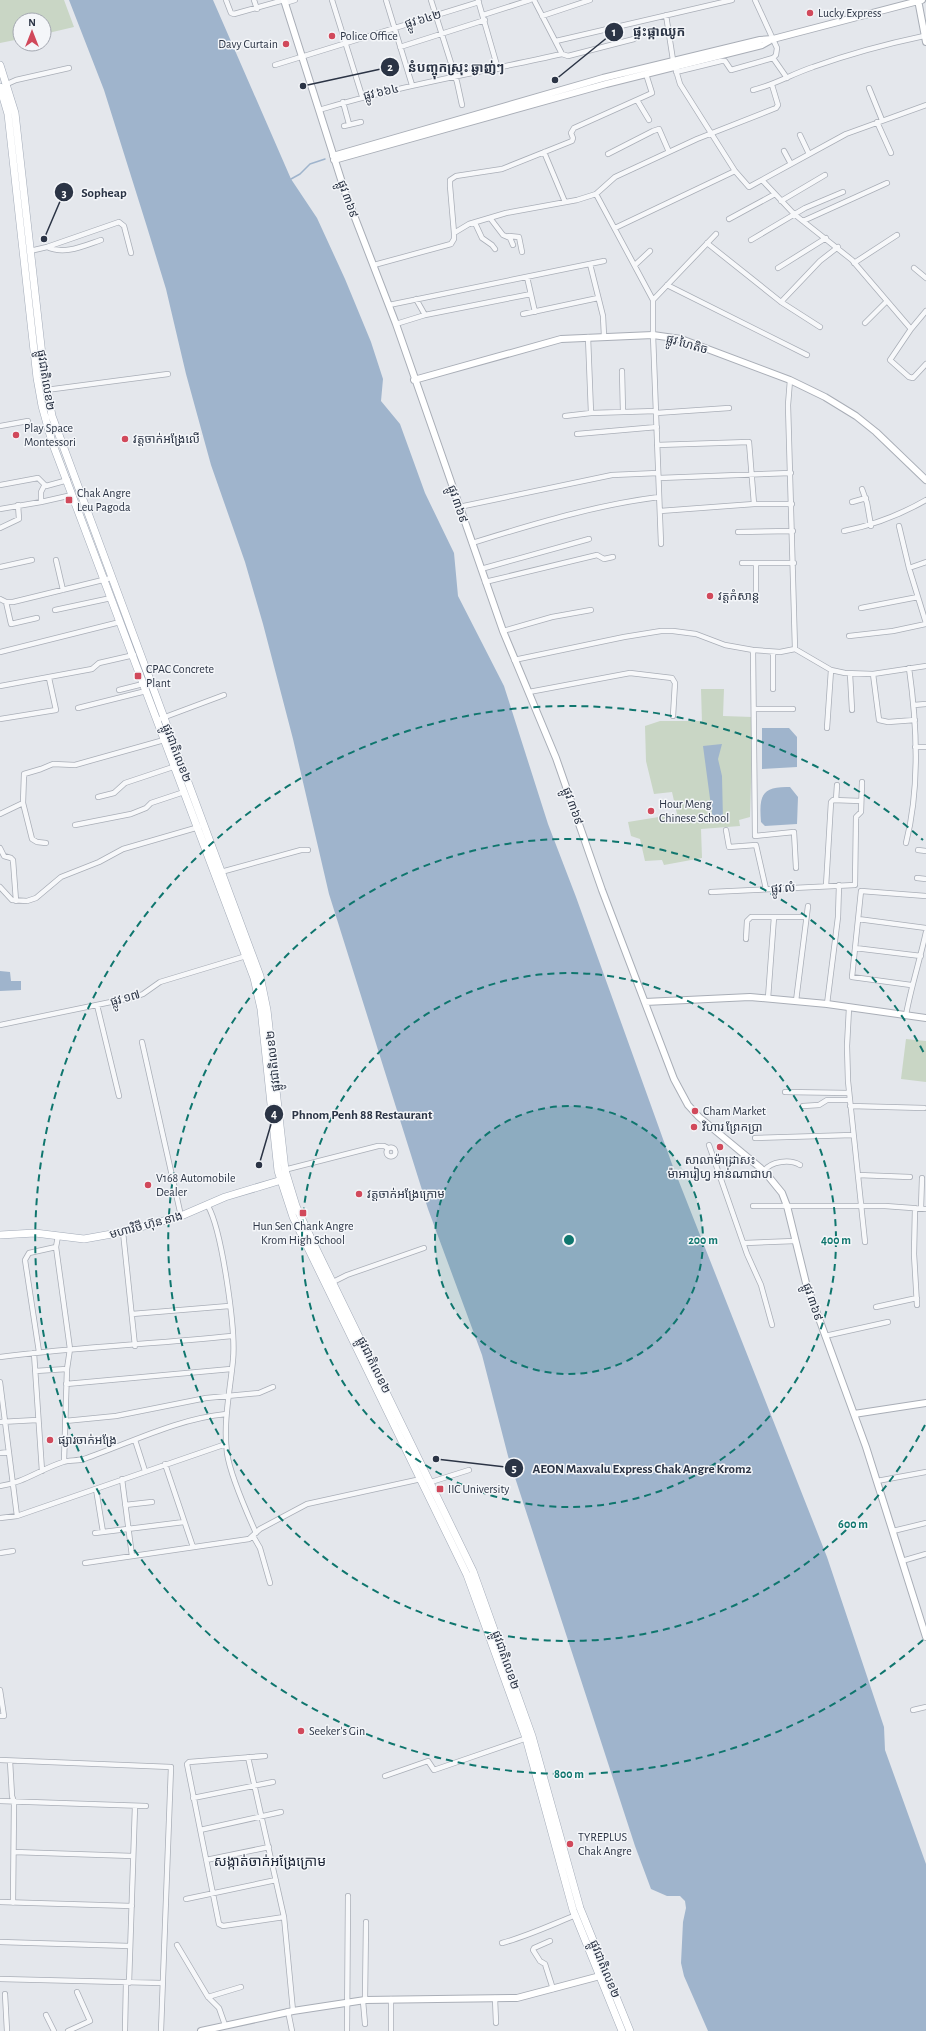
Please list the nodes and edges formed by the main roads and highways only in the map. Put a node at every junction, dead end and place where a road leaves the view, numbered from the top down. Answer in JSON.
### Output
{"nodes":[{"id":1,"x":919,"y":0,"type":"edge"},
{"id":2,"x":285,"y":1,"type":"edge"},
{"id":3,"x":925,"y":28,"type":"edge"},
{"id":4,"x":925,"y":39,"type":"edge"},
{"id":5,"x":0,"y":65,"type":"edge"},
{"id":6,"x":675,"y":66,"type":"junction"},
{"id":7,"x":3,"y":86,"type":"edge"},
{"id":8,"x":505,"y":109,"type":"junction"},
{"id":9,"x":334,"y":158,"type":"junction"},
{"id":10,"x":31,"y":290,"type":"junction"},
{"id":11,"x":39,"y":365,"type":"junction"},
{"id":12,"x":414,"y":380,"type":"junction"},
{"id":13,"x":70,"y":479,"type":"junction"},
{"id":14,"x":926,"y":480,"type":"edge"},
{"id":15,"x":108,"y":580,"type":"junction"},
{"id":16,"x":135,"y":654,"type":"junction"},
{"id":17,"x":160,"y":718,"type":"junction"},
{"id":18,"x":178,"y":766,"type":"junction"},
{"id":19,"x":201,"y":826,"type":"junction"},
{"id":20,"x":246,"y":951,"type":"junction"},
{"id":21,"x":645,"y":1002,"type":"junction"},
{"id":22,"x":926,"y":1018,"type":"edge"},
{"id":23,"x":284,"y":1180,"type":"junction"},
{"id":24,"x":0,"y":1235,"type":"edge"},
{"id":25,"x":355,"y":1336,"type":"junction"},
{"id":26,"x":379,"y":1384,"type":"junction"},
{"id":27,"x":926,"y":1403,"type":"edge"},
{"id":28,"x":854,"y":1414,"type":"junction"},
{"id":29,"x":926,"y":1637,"type":"edge"},
{"id":30,"x":529,"y":1737,"type":"junction"},
{"id":31,"x":590,"y":1941,"type":"junction"},
{"id":32,"x":600,"y":1976,"type":"junction"},
{"id":33,"x":201,"y":2031,"type":"edge"},
{"id":34,"x":622,"y":2031,"type":"edge"},
{"id":35,"x":630,"y":2031,"type":"edge"}],
"edges":[{"from":1,"to":3,"type":"main road"},
{"from":1,"to":6,"type":"main road"},
{"from":2,"to":9,"type":"main road","name":"ផ្លូវ ៣៦៩"},
{"from":3,"to":4,"type":"main road"},
{"from":5,"to":7,"type":"main road","name":"ផ្លូវជាតិលេខ២"},
{"from":6,"to":8,"type":"main road"},
{"from":6,"to":8,"type":"main road"},
{"from":7,"to":10,"type":"main road","name":"ផ្លូវជាតិលេខ២"},
{"from":7,"to":10,"type":"main road","name":"ផ្លូវជាតិលេខ២"},
{"from":8,"to":9,"type":"main road"},
{"from":9,"to":12,"type":"main road","name":"ផ្លូវ ៣៦៩"},
{"from":10,"to":11,"type":"main road","name":"ផ្លូវជាតិលេខ២"},
{"from":11,"to":13,"type":"main road","name":"ផ្លូវជាតិលេខ២"},
{"from":11,"to":13,"type":"main road","name":"ផ្លូវជាតិលេខ២"},
{"from":12,"to":14,"type":"main road","name":"ផ្លូវ ហៃតិច"},
{"from":12,"to":21,"type":"main road","name":"ផ្លូវ ៣៦៩"},
{"from":13,"to":15,"type":"main road","name":"ផ្លូវជាតិលេខ២"},
{"from":13,"to":15,"type":"main road","name":"ផ្លូវជាតិលេខ២"},
{"from":15,"to":16,"type":"main road","name":"ផ្លូវជាតិលេខ២"},
{"from":15,"to":16,"type":"main road","name":"ផ្លូវជាតិលេខ២"},
{"from":16,"to":17,"type":"main road","name":"ផ្លូវជាតិលេខ២"},
{"from":16,"to":17,"type":"main road","name":"ផ្លូវជាតិលេខ២"},
{"from":17,"to":18,"type":"main road","name":"ផ្លូវជាតិលេខ២"},
{"from":17,"to":18,"type":"main road","name":"ផ្លូវជាតិលេខ២"},
{"from":18,"to":19,"type":"main road","name":"ផ្លូវជាតិលេខ២"},
{"from":18,"to":19,"type":"main road","name":"ផ្លូវជាតិលេខ២"},
{"from":19,"to":20,"type":"main road","name":"ផ្លូវជាតិលេខ២"},
{"from":19,"to":20,"type":"main road","name":"ផ្លូវជាតិលេខ២"},
{"from":20,"to":23,"type":"main road","name":"ផ្លូវជាតិលេខ២"},
{"from":21,"to":22,"type":"main road"},
{"from":21,"to":28,"type":"main road","name":"ផ្លូវ ៣៦៩"},
{"from":23,"to":24,"type":"main road","name":"មហាវិថី ហ៊ុន នាង"},
{"from":23,"to":25,"type":"main road","name":"ផ្លូវជាតិលេខ២"},
{"from":23,"to":25,"type":"main road","name":"ផ្លូវជាតិលេខ២"},
{"from":25,"to":26,"type":"main road","name":"ផ្លូវជាតិលេខ២"},
{"from":26,"to":30,"type":"main road","name":"ផ្លូវជាតិលេខ២"},
{"from":26,"to":30,"type":"main road","name":"ផ្លូវជាតិលេខ២"},
{"from":27,"to":28,"type":"main road"},
{"from":28,"to":29,"type":"main road","name":"ផ្លូវ ៣៦៩"},
{"from":30,"to":31,"type":"main road","name":"ផ្លូវជាតិលេខ២"},
{"from":30,"to":31,"type":"main road","name":"ផ្លូវជាតិលេខ២"},
{"from":31,"to":32,"type":"main road","name":"ផ្លូវជាតិលេខ២"},
{"from":31,"to":35,"type":"main road","name":"ផ្លូវជាតិលេខ២"},
{"from":32,"to":33,"type":"main road"},
{"from":32,"to":34,"type":"main road","name":"ផ្លូវជាតិលេខ២"}]}
